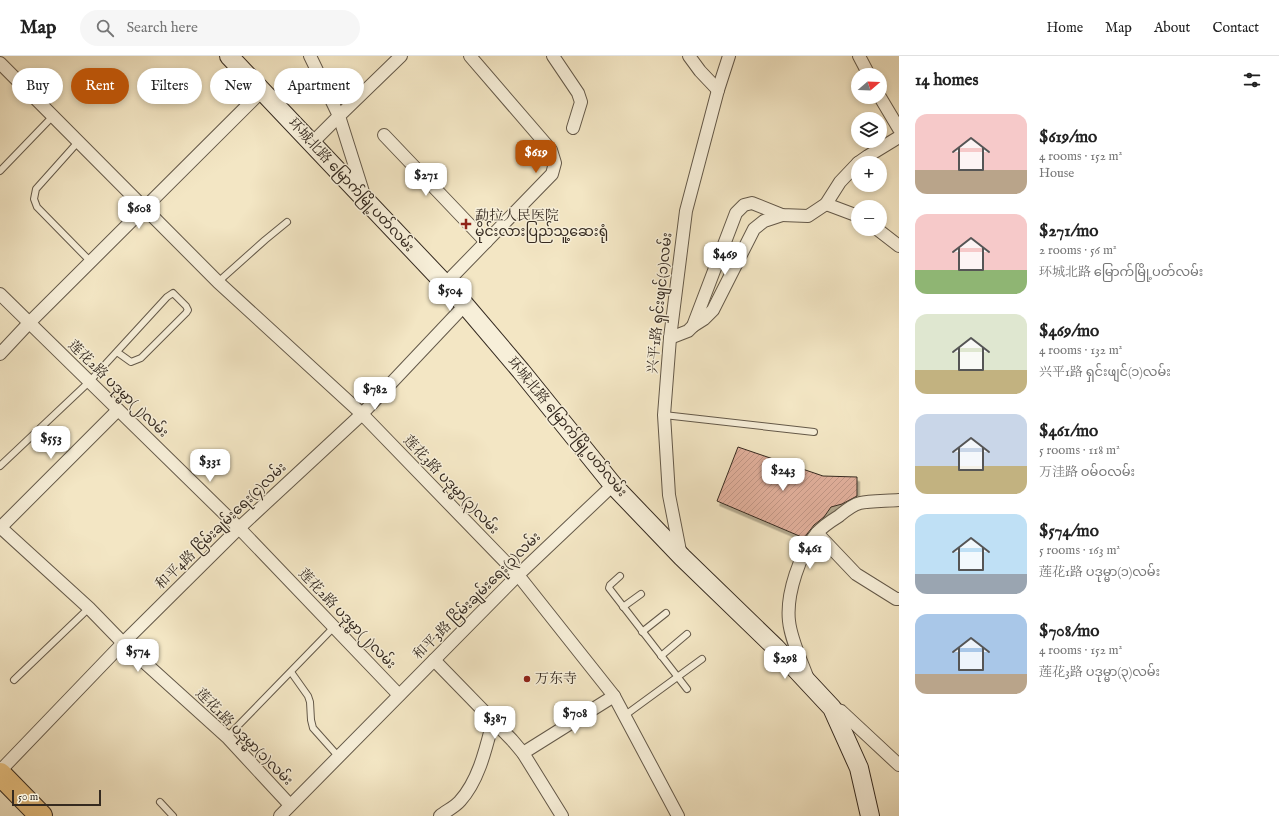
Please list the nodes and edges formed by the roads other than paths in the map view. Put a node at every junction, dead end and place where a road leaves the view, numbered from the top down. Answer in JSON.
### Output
{"nodes":[{"id":1,"x":229,"y":56,"type":"edge"},
{"id":2,"x":310,"y":56,"type":"edge"},
{"id":3,"x":401,"y":56,"type":"edge"},
{"id":4,"x":470,"y":56,"type":"edge"},
{"id":5,"x":553,"y":56,"type":"edge"},
{"id":6,"x":689,"y":56,"type":"edge"},
{"id":7,"x":729,"y":56,"type":"edge"},
{"id":8,"x":859,"y":56,"type":"edge"},
{"id":9,"x":0,"y":63,"type":"edge"},
{"id":10,"x":240,"y":68,"type":"edge"},
{"id":11,"x":866,"y":68,"type":"edge"},
{"id":12,"x":718,"y":90,"type":"junction"},
{"id":13,"x":266,"y":95,"type":"edge"},
{"id":14,"x":249,"y":104,"type":"edge"},
{"id":15,"x":883,"y":104,"type":"edge"},
{"id":16,"x":53,"y":116,"type":"junction"},
{"id":17,"x":339,"y":116,"type":"junction"},
{"id":18,"x":573,"y":128,"type":"dead end"},
{"id":19,"x":384,"y":135,"type":"dead end"},
{"id":20,"x":898,"y":137,"type":"edge"},
{"id":21,"x":78,"y":142,"type":"junction"},
{"id":22,"x":312,"y":143,"type":"junction"},
{"id":23,"x":868,"y":156,"type":"edge"},
{"id":24,"x":851,"y":170,"type":"edge"},
{"id":25,"x":0,"y":171,"type":"edge"},
{"id":26,"x":366,"y":201,"type":"junction"},
{"id":27,"x":826,"y":204,"type":"junction"},
{"id":28,"x":144,"y":208,"type":"junction"},
{"id":29,"x":851,"y":213,"type":"edge"},
{"id":30,"x":782,"y":215,"type":"junction"},
{"id":31,"x":286,"y":222,"type":"dead end"},
{"id":32,"x":886,"y":236,"type":"edge"},
{"id":33,"x":486,"y":242,"type":"junction"},
{"id":34,"x":899,"y":246,"type":"edge"},
{"id":35,"x":90,"y":261,"type":"junction"},
{"id":36,"x":218,"y":282,"type":"junction"},
{"id":37,"x":445,"y":284,"type":"junction"},
{"id":38,"x":0,"y":294,"type":"edge"},
{"id":39,"x":465,"y":306,"type":"junction"},
{"id":40,"x":29,"y":323,"type":"junction"},
{"id":41,"x":693,"y":326,"type":"junction"},
{"id":42,"x":670,"y":338,"type":"junction"},
{"id":43,"x":117,"y":352,"type":"junction"},
{"id":44,"x":0,"y":354,"type":"edge"},
{"id":45,"x":89,"y":382,"type":"junction"},
{"id":46,"x":118,"y":410,"type":"junction"},
{"id":47,"x":362,"y":414,"type":"junction"},
{"id":48,"x":664,"y":415,"type":"junction"},
{"id":49,"x":814,"y":432,"type":"dead end"},
{"id":50,"x":0,"y":466,"type":"edge"},
{"id":51,"x":613,"y":485,"type":"junction"},
{"id":52,"x":899,"y":500,"type":"edge"},
{"id":53,"x":0,"y":527,"type":"edge"},
{"id":54,"x":239,"y":528,"type":"junction"},
{"id":55,"x":817,"y":533,"type":"junction"},
{"id":56,"x":682,"y":557,"type":"junction"},
{"id":57,"x":518,"y":575,"type":"junction"},
{"id":58,"x":620,"y":576,"type":"dead end"},
{"id":59,"x":641,"y":594,"type":"dead end"},
{"id":60,"x":899,"y":599,"type":"edge"},
{"id":61,"x":623,"y":607,"type":"junction"},
{"id":62,"x":89,"y":608,"type":"junction"},
{"id":63,"x":666,"y":613,"type":"dead end"},
{"id":64,"x":334,"y":627,"type":"junction"},
{"id":65,"x":642,"y":632,"type":"junction"},
{"id":66,"x":687,"y":634,"type":"dead end"},
{"id":67,"x":123,"y":643,"type":"junction"},
{"id":68,"x":661,"y":656,"type":"junction"},
{"id":69,"x":702,"y":659,"type":"dead end"},
{"id":70,"x":434,"y":660,"type":"junction"},
{"id":71,"x":290,"y":672,"type":"junction"},
{"id":72,"x":678,"y":678,"type":"junction"},
{"id":73,"x":14,"y":680,"type":"dead end"},
{"id":74,"x":811,"y":685,"type":"junction"},
{"id":75,"x":687,"y":689,"type":"dead end"},
{"id":76,"x":399,"y":695,"type":"junction"},
{"id":77,"x":614,"y":696,"type":"junction"},
{"id":78,"x":832,"y":708,"type":"junction"},
{"id":79,"x":624,"y":716,"type":"junction"},
{"id":80,"x":493,"y":721,"type":"junction"},
{"id":81,"x":227,"y":737,"type":"junction"},
{"id":82,"x":523,"y":754,"type":"junction"},
{"id":83,"x":338,"y":756,"type":"junction"},
{"id":84,"x":899,"y":765,"type":"edge"},
{"id":85,"x":0,"y":771,"type":"edge"},
{"id":86,"x":0,"y":774,"type":"edge"},
{"id":87,"x":160,"y":802,"type":"dead end"},
{"id":88,"x":290,"y":805,"type":"junction"},
{"id":89,"x":41,"y":816,"type":"edge"},
{"id":90,"x":173,"y":816,"type":"edge"},
{"id":91,"x":280,"y":816,"type":"edge"},
{"id":92,"x":440,"y":816,"type":"edge"},
{"id":93,"x":562,"y":816,"type":"edge"},
{"id":94,"x":678,"y":816,"type":"edge"},
{"id":95,"x":870,"y":816,"type":"edge"}],
"edges":[{"from":1,"to":10,"type":"street","name":"环城北路 မြောက်မြို့ပတ်လမ်း"},
{"from":2,"to":17,"type":"street"},
{"from":3,"to":17,"type":"street"},
{"from":4,"to":33,"type":"street"},
{"from":5,"to":18,"type":"street"},
{"from":6,"to":12,"type":"street"},
{"from":7,"to":12,"type":"street","name":"兴平1路 ရှင်းဖျင်(၁)လမ်း"},
{"from":8,"to":11,"type":"street"},
{"from":9,"to":16,"type":"street","name":"莲花3路 ပဒုမ္မာ(၃)လမ်း"},
{"from":12,"to":42,"type":"street","name":"兴平1路 ရှင်းဖျင်(၁)လမ်း"},
{"from":13,"to":22,"type":"street","name":"环城北路 မြောက်မြို့ပတ်လမ်း"},
{"from":14,"to":28,"type":"street"},
{"from":15,"to":20,"type":"street"},
{"from":16,"to":21,"type":"street","name":"莲花3路 ပဒုမ္မာ(၃)လမ်း"},
{"from":16,"to":25,"type":"lane"},
{"from":17,"to":22,"type":"street"},
{"from":17,"to":26,"type":"street"},
{"from":19,"to":33,"type":"street"},
{"from":20,"to":23,"type":"street"},
{"from":21,"to":28,"type":"street","name":"莲花3路 ပဒုမ္မာ(၃)လမ်း"},
{"from":21,"to":35,"type":"lane"},
{"from":22,"to":26,"type":"street","name":"环城北路 မြောက်မြို့ပတ်လမ်း"},
{"from":24,"to":27,"type":"street"},
{"from":26,"to":37,"type":"street","name":"环城北路 မြောက်မြို့ပတ်လမ်း"},
{"from":27,"to":29,"type":"street"},
{"from":27,"to":30,"type":"street"},
{"from":28,"to":35,"type":"street"},
{"from":28,"to":36,"type":"street","name":"莲花3路 ပဒုမ္မာ(၃)လမ်း"},
{"from":30,"to":41,"type":"street"},
{"from":30,"to":41,"type":"street"},
{"from":31,"to":36,"type":"lane"},
{"from":32,"to":34,"type":"street"},
{"from":33,"to":37,"type":"street"},
{"from":35,"to":40,"type":"street"},
{"from":36,"to":47,"type":"street","name":"莲花3路 ပဒုမ္မာ(၃)လမ်း"},
{"from":37,"to":39,"type":"street","name":"环城北路 မြောက်မြို့ပတ်လမ်း"},
{"from":38,"to":40,"type":"street","name":"莲花2路 ပဒုမ္မာ(၂)လမ်း"},
{"from":39,"to":47,"type":"street","name":"和平4路 ငြိမ်းချမ်းရေး(၄)လမ်း"},
{"from":39,"to":51,"type":"street","name":"环城北路 မြောက်မြို့ပတ်လမ်း"},
{"from":40,"to":44,"type":"street"},
{"from":40,"to":45,"type":"street","name":"莲花2路 ပဒုမ္မာ(၂)လမ်း"},
{"from":41,"to":42,"type":"street"},
{"from":42,"to":48,"type":"street","name":"兴平1路 ရှင်းဖျင်(၁)လမ်း"},
{"from":43,"to":43,"type":"lane"},
{"from":43,"to":45,"type":"lane"},
{"from":45,"to":46,"type":"street","name":"莲花2路 ပဒုမ္မာ(၂)လမ်း"},
{"from":45,"to":50,"type":"lane"},
{"from":46,"to":53,"type":"street"},
{"from":46,"to":54,"type":"street","name":"莲花2路 ပဒုမ္မာ(၂)လမ်း"},
{"from":47,"to":54,"type":"street","name":"和平4路 ငြိမ်းချမ်းရေး(၄)လမ်း"},
{"from":47,"to":57,"type":"street","name":"莲花3路 ပဒုမ္မာ(၃)လမ်း"},
{"from":48,"to":49,"type":"lane"},
{"from":48,"to":56,"type":"street","name":"兴平1路 ရှင်းဖျင်(၁)လမ်း"},
{"from":51,"to":56,"type":"street","name":"环城北路 မြောက်မြို့ပတ်လမ်း"},
{"from":51,"to":57,"type":"street","name":"和平3路 ငြိမ်းချမ်းရေး(၃)လမ်း"},
{"from":52,"to":55,"type":"street"},
{"from":53,"to":62,"type":"street","name":"莲花1路 ပဒုမ္မာ(၁)လမ်း"},
{"from":54,"to":64,"type":"street","name":"莲花2路 ပဒုမ္မာ(၂)လမ်း"},
{"from":54,"to":67,"type":"street","name":"和平4路 ငြိမ်းချမ်းရေး(၄)လမ်း"},
{"from":55,"to":60,"type":"street"},
{"from":55,"to":74,"type":"street"},
{"from":56,"to":74,"type":"street","name":"环城北路 မြောက်မြို့ပတ်လမ်း"},
{"from":57,"to":70,"type":"street","name":"和平3路 ငြိမ်းချမ်းရေး(၃)လမ်း"},
{"from":57,"to":77,"type":"street","name":"莲花3路 ပဒုမ္မာ(၃)လမ်း"},
{"from":58,"to":61,"type":"lane"},
{"from":59,"to":61,"type":"lane"},
{"from":61,"to":65,"type":"lane"},
{"from":62,"to":67,"type":"street","name":"莲花1路 ပဒုမ္မာ(၁)လမ်း"},
{"from":62,"to":73,"type":"lane"},
{"from":63,"to":65,"type":"lane"},
{"from":64,"to":71,"type":"lane"},
{"from":64,"to":76,"type":"street","name":"莲花2路 ပဒုမ္မာ(၂)လမ်း"},
{"from":65,"to":68,"type":"lane"},
{"from":66,"to":68,"type":"lane"},
{"from":67,"to":81,"type":"street","name":"莲花1路 ပဒုမ္မာ(၁)လမ်း"},
{"from":67,"to":85,"type":"street","name":"和平4路 ငြိမ်းချမ်းရေး(၄)လမ်း"},
{"from":68,"to":72,"type":"lane"},
{"from":69,"to":72,"type":"lane"},
{"from":70,"to":76,"type":"street","name":"和平3路 ငြိမ်းချမ်းရေး(၃)လမ်း"},
{"from":70,"to":80,"type":"street"},
{"from":71,"to":81,"type":"lane"},
{"from":71,"to":83,"type":"lane"},
{"from":72,"to":75,"type":"lane"},
{"from":72,"to":79,"type":"lane"},
{"from":74,"to":78,"type":"street","name":"环城北路 မြောက်မြို့ပတ်လမ်း"},
{"from":76,"to":83,"type":"street","name":"和平3路 ငြိမ်းချမ်းရေး(၃)လမ်း"},
{"from":77,"to":79,"type":"street","name":"莲花3路 ပဒုမ္မာ(၃)လမ်း"},
{"from":77,"to":82,"type":"street"},
{"from":78,"to":84,"type":"street"},
{"from":78,"to":95,"type":"street","name":"环城北路 မြောက်မြို့ပတ်လမ်း"},
{"from":79,"to":94,"type":"street","name":"莲花3路 ပဒုမ္မာ(၃)လမ်း"},
{"from":80,"to":82,"type":"street"},
{"from":80,"to":92,"type":"street"},
{"from":81,"to":88,"type":"street","name":"莲花1路 ပဒုမ္မာ(၁)လမ်း"},
{"from":82,"to":93,"type":"street"},
{"from":83,"to":88,"type":"street","name":"和平3路 ငြိမ်းချမ်းရေး(၃)လမ်း"},
{"from":86,"to":89,"type":"highway"},
{"from":87,"to":90,"type":"lane"},
{"from":88,"to":91,"type":"street","name":"和平3路 ငြိမ်းချမ်းရေး(၃)လမ်း"}]}
